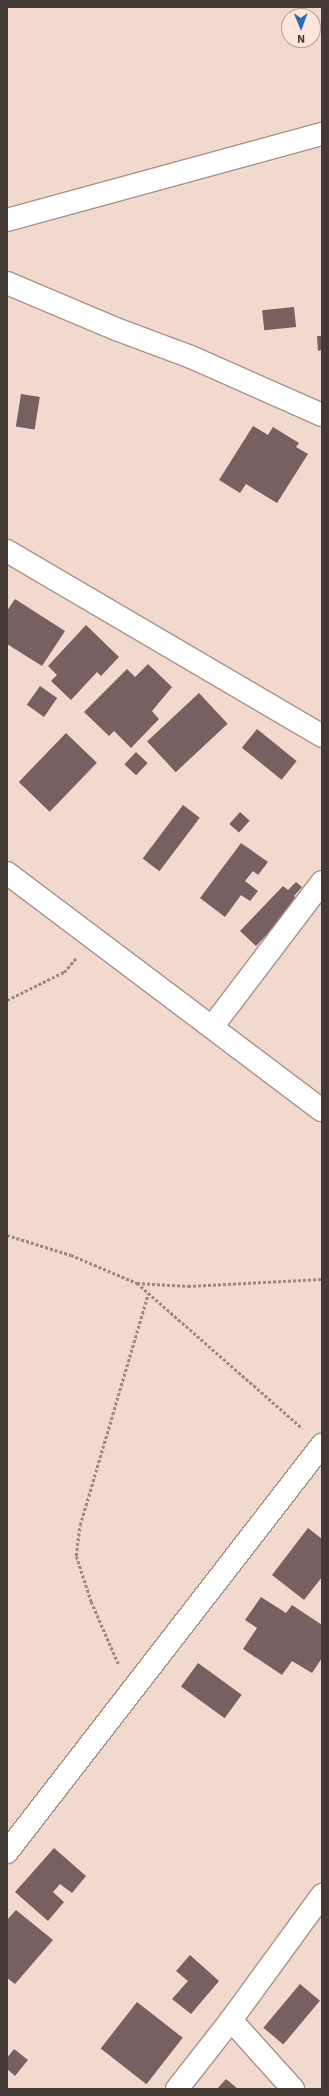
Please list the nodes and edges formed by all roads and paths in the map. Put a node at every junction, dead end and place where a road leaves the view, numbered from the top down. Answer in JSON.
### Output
{"nodes":[{"id":1,"x":322,"y":134,"type":"edge"},
{"id":2,"x":7,"y":220,"type":"edge"},
{"id":3,"x":7,"y":283,"type":"edge"},
{"id":4,"x":322,"y":415,"type":"edge"},
{"id":5,"x":7,"y":551,"type":"edge"},
{"id":6,"x":322,"y":736,"type":"edge"},
{"id":7,"x":7,"y":873,"type":"edge"},
{"id":8,"x":322,"y":882,"type":"edge"},
{"id":9,"x":95,"y":937,"type":"junction"},
{"id":10,"x":7,"y":1000,"type":"edge"},
{"id":11,"x":212,"y":1027,"type":"junction"},
{"id":12,"x":322,"y":1110,"type":"edge"},
{"id":13,"x":7,"y":1235,"type":"edge"},
{"id":14,"x":322,"y":1279,"type":"edge"},
{"id":15,"x":137,"y":1283,"type":"junction"},
{"id":16,"x":148,"y":1294,"type":"junction"},
{"id":17,"x":322,"y":1445,"type":"edge"},
{"id":18,"x":131,"y":1692,"type":"junction"},
{"id":19,"x":7,"y":1852,"type":"edge"},
{"id":20,"x":322,"y":1894,"type":"edge"},
{"id":21,"x":231,"y":2020,"type":"junction"},
{"id":22,"x":177,"y":2089,"type":"edge"},
{"id":23,"x":294,"y":2089,"type":"edge"}],
"edges":[{"from":1,"to":2,"type":"street"},
{"from":3,"to":4,"type":"street"},
{"from":5,"to":6,"type":"street"},
{"from":7,"to":9,"type":"street"},
{"from":8,"to":11,"type":"street"},
{"from":9,"to":10,"type":"path"},
{"from":9,"to":11,"type":"street"},
{"from":11,"to":12,"type":"street"},
{"from":13,"to":15,"type":"path"},
{"from":14,"to":15,"type":"path"},
{"from":15,"to":16,"type":"path"},
{"from":16,"to":17,"type":"path"},
{"from":16,"to":18,"type":"path"},
{"from":17,"to":18,"type":"street"},
{"from":18,"to":19,"type":"street"},
{"from":20,"to":21,"type":"street"},
{"from":21,"to":22,"type":"street"},
{"from":21,"to":23,"type":"street"}]}
